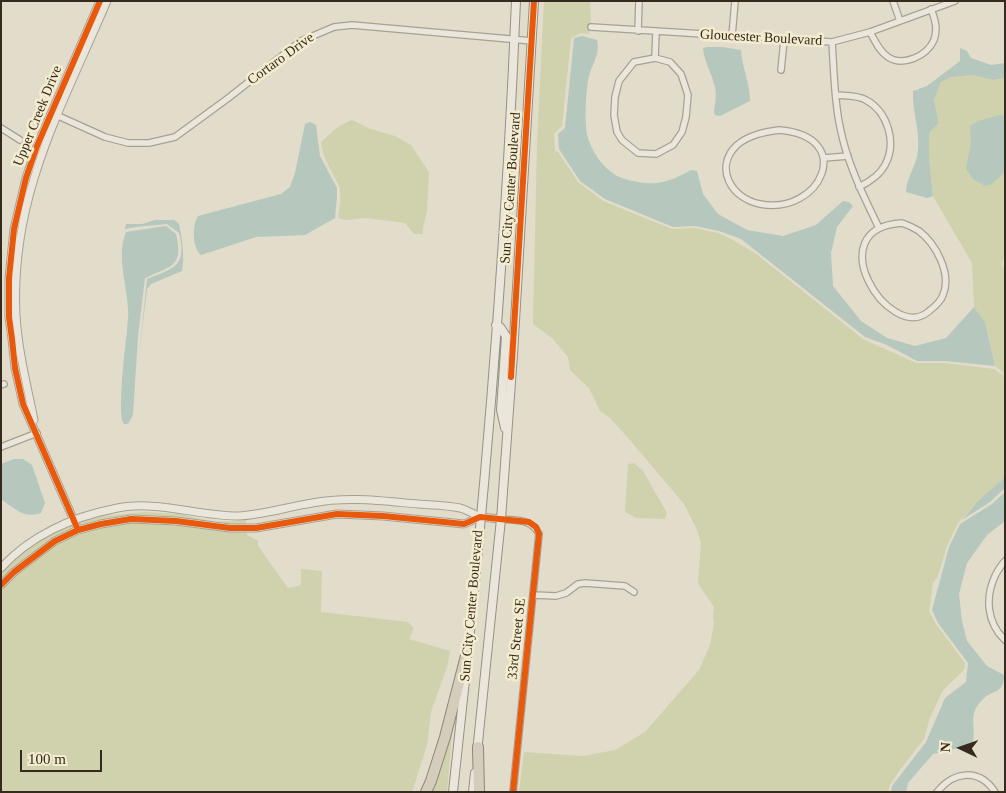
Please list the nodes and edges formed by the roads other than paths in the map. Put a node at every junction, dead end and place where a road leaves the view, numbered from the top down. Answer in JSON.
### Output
{"nodes":[{"id":1,"x":100,"y":1,"type":"edge"},
{"id":2,"x":107,"y":1,"type":"edge"},
{"id":3,"x":516,"y":1,"type":"edge"},
{"id":4,"x":534,"y":1,"type":"edge"},
{"id":5,"x":639,"y":1,"type":"edge"},
{"id":6,"x":735,"y":1,"type":"edge"},
{"id":7,"x":893,"y":1,"type":"edge"},
{"id":8,"x":955,"y":1,"type":"edge"},
{"id":9,"x":932,"y":9,"type":"junction"},
{"id":10,"x":900,"y":20,"type":"junction"},
{"id":11,"x":591,"y":27,"type":"dead end"},
{"id":12,"x":638,"y":31,"type":"junction"},
{"id":13,"x":656,"y":32,"type":"junction"},
{"id":14,"x":870,"y":32,"type":"junction"},
{"id":15,"x":732,"y":36,"type":"junction"},
{"id":16,"x":514,"y":40,"type":"junction"},
{"id":17,"x":784,"y":40,"type":"junction"},
{"id":18,"x":532,"y":41,"type":"junction"},
{"id":19,"x":832,"y":42,"type":"junction"},
{"id":20,"x":655,"y":58,"type":"junction"},
{"id":21,"x":781,"y":70,"type":"dead end"},
{"id":22,"x":836,"y":95,"type":"junction"},
{"id":23,"x":54,"y":114,"type":"junction"},
{"id":24,"x":1,"y":128,"type":"edge"},
{"id":25,"x":20,"y":140,"type":"dead end"},
{"id":26,"x":848,"y":156,"type":"junction"},
{"id":27,"x":824,"y":158,"type":"junction"},
{"id":28,"x":859,"y":187,"type":"junction"},
{"id":29,"x":879,"y":228,"type":"junction"},
{"id":30,"x":496,"y":325,"type":"junction"},
{"id":31,"x":37,"y":432,"type":"junction"},
{"id":32,"x":507,"y":434,"type":"junction"},
{"id":33,"x":1,"y":447,"type":"edge"},
{"id":34,"x":480,"y":518,"type":"junction"},
{"id":35,"x":74,"y":519,"type":"junction"},
{"id":36,"x":500,"y":519,"type":"junction"},
{"id":37,"x":78,"y":530,"type":"junction"},
{"id":38,"x":1005,"y":561,"type":"edge"},
{"id":39,"x":1,"y":568,"type":"edge"},
{"id":40,"x":1,"y":585,"type":"edge"},
{"id":41,"x":634,"y":592,"type":"dead end"},
{"id":42,"x":534,"y":595,"type":"junction"},
{"id":43,"x":1005,"y":640,"type":"edge"},
{"id":44,"x":468,"y":648,"type":"junction"},
{"id":45,"x":478,"y":747,"type":"junction"},
{"id":46,"x":426,"y":792,"type":"edge"},
{"id":47,"x":453,"y":792,"type":"edge"},
{"id":48,"x":473,"y":792,"type":"edge"},
{"id":49,"x":478,"y":792,"type":"edge"},
{"id":50,"x":513,"y":792,"type":"edge"},
{"id":51,"x":938,"y":792,"type":"edge"},
{"id":52,"x":995,"y":792,"type":"edge"}],
"edges":[{"from":1,"to":23,"type":"street","name":"Upper Creek Drive"},
{"from":2,"to":23,"type":"street","name":"Upper Creek Drive"},
{"from":3,"to":16,"type":"main road","name":"Sun City Center Boulevard"},
{"from":4,"to":18,"type":"main road","name":"Sun City Center Boulevard"},
{"from":5,"to":12,"type":"street"},
{"from":6,"to":15,"type":"street"},
{"from":7,"to":10,"type":"street"},
{"from":8,"to":9,"type":"street","name":"Gloucester Boulevard"},
{"from":9,"to":10,"type":"street","name":"Gloucester Boulevard"},
{"from":9,"to":14,"type":"street"},
{"from":10,"to":14,"type":"street","name":"Gloucester Boulevard"},
{"from":11,"to":12,"type":"street","name":"Gloucester Boulevard"},
{"from":12,"to":13,"type":"street","name":"Gloucester Boulevard"},
{"from":13,"to":15,"type":"street","name":"Gloucester Boulevard"},
{"from":13,"to":20,"type":"street"},
{"from":14,"to":19,"type":"street","name":"Gloucester Boulevard"},
{"from":15,"to":17,"type":"street","name":"Gloucester Boulevard"},
{"from":16,"to":18,"type":"street","name":"Cortaro Drive"},
{"from":16,"to":23,"type":"street","name":"Cortaro Drive"},
{"from":16,"to":30,"type":"main road","name":"Sun City Center Boulevard"},
{"from":17,"to":19,"type":"street","name":"Gloucester Boulevard"},
{"from":17,"to":21,"type":"street"},
{"from":18,"to":32,"type":"main road","name":"Sun City Center Boulevard"},
{"from":19,"to":22,"type":"street"},
{"from":20,"to":20,"type":"street"},
{"from":22,"to":26,"type":"street"},
{"from":22,"to":28,"type":"street"},
{"from":23,"to":31,"type":"street","name":"Upper Creek Drive"},
{"from":24,"to":25,"type":"street"},
{"from":26,"to":27,"type":"street"},
{"from":26,"to":28,"type":"street"},
{"from":27,"to":27,"type":"street"},
{"from":28,"to":29,"type":"street"},
{"from":29,"to":29,"type":"street"},
{"from":30,"to":32,"type":"main road"},
{"from":30,"to":34,"type":"main road","name":"Sun City Center Boulevard"},
{"from":31,"to":33,"type":"street"},
{"from":31,"to":35,"type":"street","name":"Upper Creek Drive"},
{"from":32,"to":36,"type":"main road","name":"Sun City Center Boulevard"},
{"from":34,"to":35,"type":"street"},
{"from":34,"to":36,"type":"street"},
{"from":34,"to":37,"type":"street"},
{"from":34,"to":44,"type":"main road","name":"Sun City Center Boulevard"},
{"from":35,"to":37,"type":"street","name":"Upper Creek Drive"},
{"from":35,"to":39,"type":"street"},
{"from":36,"to":42,"type":"street","name":"33rd Street SE"},
{"from":36,"to":45,"type":"main road","name":"Sun City Center Boulevard"},
{"from":37,"to":40,"type":"street"},
{"from":38,"to":43,"type":"street"},
{"from":41,"to":42,"type":"street"},
{"from":42,"to":50,"type":"street","name":"33rd Street SE"},
{"from":44,"to":46,"type":"highway"},
{"from":44,"to":47,"type":"main road","name":"Sun City Center Boulevard"},
{"from":45,"to":48,"type":"main road","name":"Sun City Center Boulevard"},
{"from":45,"to":49,"type":"highway"},
{"from":51,"to":52,"type":"street"}]}
